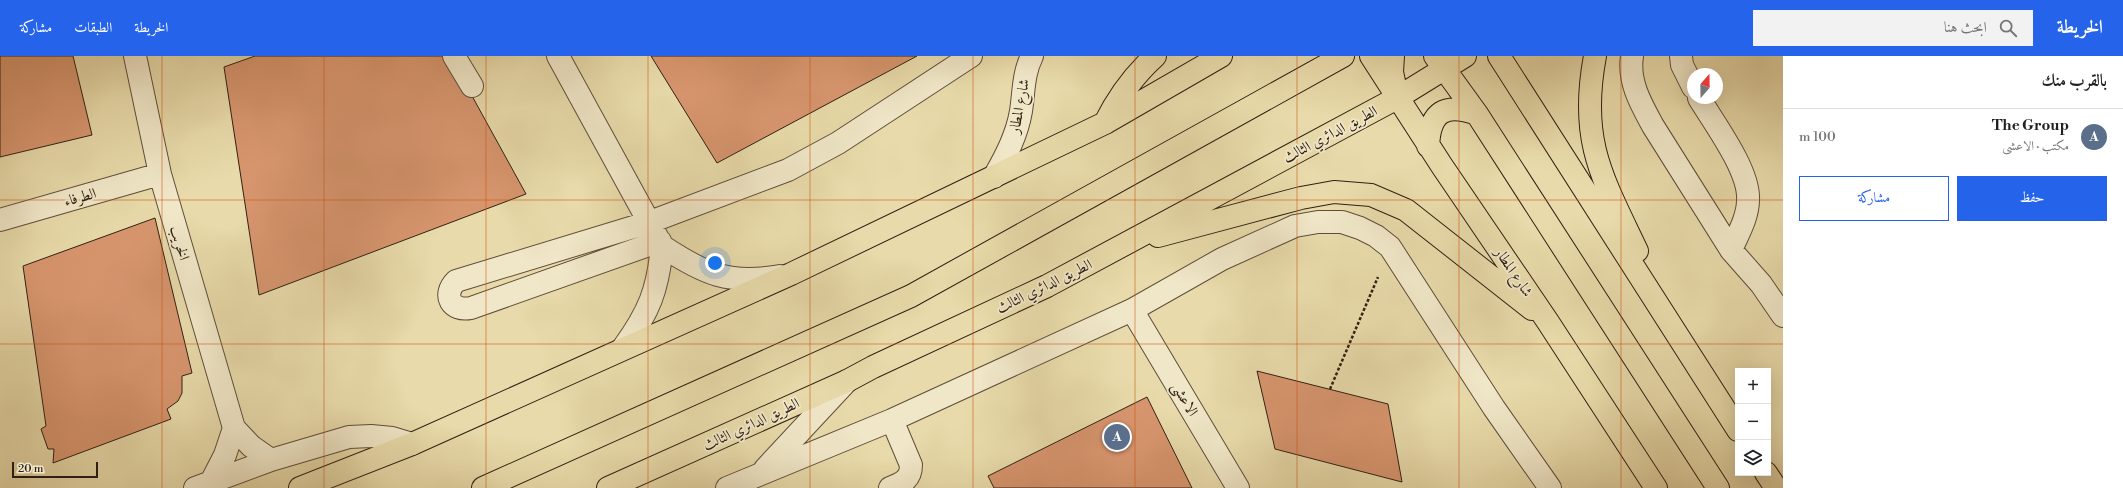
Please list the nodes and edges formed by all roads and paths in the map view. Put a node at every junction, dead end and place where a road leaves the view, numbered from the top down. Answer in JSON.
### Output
{"nodes":[{"id":1,"x":135,"y":56,"type":"edge"},
{"id":2,"x":454,"y":56,"type":"edge"},
{"id":3,"x":558,"y":56,"type":"edge"},
{"id":4,"x":971,"y":56,"type":"edge"},
{"id":5,"x":1032,"y":56,"type":"edge"},
{"id":6,"x":1155,"y":56,"type":"edge"},
{"id":7,"x":1221,"y":56,"type":"edge"},
{"id":8,"x":1344,"y":56,"type":"edge"},
{"id":9,"x":1371,"y":56,"type":"edge"},
{"id":10,"x":1393,"y":56,"type":"edge"},
{"id":11,"x":1465,"y":56,"type":"edge"},
{"id":12,"x":1499,"y":56,"type":"edge"},
{"id":13,"x":1595,"y":56,"type":"edge"},
{"id":14,"x":1632,"y":56,"type":"edge"},
{"id":15,"x":1681,"y":56,"type":"edge"},
{"id":16,"x":1440,"y":62,"type":"edge"},
{"id":17,"x":1687,"y":76,"type":"edge"},
{"id":18,"x":472,"y":86,"type":"dead end"},
{"id":19,"x":1397,"y":98,"type":"junction"},
{"id":20,"x":1703,"y":104,"type":"edge"},
{"id":21,"x":1477,"y":114,"type":"junction"},
{"id":22,"x":1105,"y":123,"type":"junction"},
{"id":23,"x":1428,"y":146,"type":"junction"},
{"id":24,"x":160,"y":174,"type":"junction"},
{"id":25,"x":994,"y":177,"type":"junction"},
{"id":26,"x":0,"y":220,"type":"edge"},
{"id":27,"x":658,"y":236,"type":"junction"},
{"id":28,"x":1122,"y":246,"type":"junction"},
{"id":29,"x":1390,"y":248,"type":"junction"},
{"id":30,"x":1731,"y":250,"type":"junction"},
{"id":31,"x":791,"y":274,"type":"junction"},
{"id":32,"x":1761,"y":284,"type":"junction"},
{"id":33,"x":1783,"y":293,"type":"edge"},
{"id":34,"x":1132,"y":310,"type":"junction"},
{"id":35,"x":1783,"y":316,"type":"edge"},
{"id":36,"x":1548,"y":322,"type":"junction"},
{"id":37,"x":1674,"y":332,"type":"junction"},
{"id":38,"x":623,"y":348,"type":"junction"},
{"id":39,"x":847,"y":381,"type":"junction"},
{"id":40,"x":1330,"y":389,"type":"dead end"},
{"id":41,"x":892,"y":420,"type":"junction"},
{"id":42,"x":1735,"y":425,"type":"edge"},
{"id":43,"x":234,"y":428,"type":"junction"},
{"id":44,"x":412,"y":444,"type":"junction"},
{"id":45,"x":271,"y":460,"type":"junction"},
{"id":46,"x":760,"y":474,"type":"junction"},
{"id":47,"x":1768,"y":476,"type":"edge"},
{"id":48,"x":205,"y":486,"type":"edge"},
{"id":49,"x":300,"y":488,"type":"edge"},
{"id":50,"x":483,"y":488,"type":"edge"},
{"id":51,"x":608,"y":488,"type":"edge"},
{"id":52,"x":727,"y":488,"type":"edge"},
{"id":53,"x":890,"y":488,"type":"edge"},
{"id":54,"x":1238,"y":488,"type":"edge"},
{"id":55,"x":1550,"y":488,"type":"edge"},
{"id":56,"x":1656,"y":488,"type":"edge"},
{"id":57,"x":1718,"y":488,"type":"edge"},
{"id":58,"x":1776,"y":488,"type":"edge"}],
"edges":[{"from":1,"to":24,"type":"street","name":"الخريب"},
{"from":2,"to":18,"type":"street"},
{"from":3,"to":27,"type":"street"},
{"from":4,"to":27,"type":"street"},
{"from":5,"to":25,"type":"street","name":"شارع المطار"},
{"from":6,"to":22,"type":"highway"},
{"from":7,"to":22,"type":"highway"},
{"from":8,"to":50,"type":"highway"},
{"from":9,"to":19,"type":"highway","name":"شارع المطار"},
{"from":10,"to":19,"type":"highway"},
{"from":11,"to":16,"type":"highway","name":"الطريق الدائري الثالث"},
{"from":12,"to":37,"type":"highway"},
{"from":13,"to":37,"type":"highway"},
{"from":14,"to":30,"type":"street"},
{"from":15,"to":17,"type":"street"},
{"from":16,"to":19,"type":"highway","name":"الطريق الدائري الثالث"},
{"from":16,"to":21,"type":"highway"},
{"from":19,"to":23,"type":"highway","name":"شارع المطار"},
{"from":19,"to":28,"type":"highway","name":"الطريق الدائري الثالث"},
{"from":20,"to":30,"type":"street"},
{"from":21,"to":23,"type":"highway"},
{"from":21,"to":57,"type":"highway"},
{"from":22,"to":25,"type":"highway"},
{"from":23,"to":36,"type":"highway","name":"شارع المطار"},
{"from":24,"to":26,"type":"street","name":"الطرفاء"},
{"from":24,"to":43,"type":"street","name":"الخريب"},
{"from":25,"to":31,"type":"highway"},
{"from":27,"to":27,"type":"street"},
{"from":27,"to":31,"type":"street"},
{"from":27,"to":38,"type":"street"},
{"from":28,"to":36,"type":"highway"},
{"from":28,"to":39,"type":"highway","name":"الطريق الدائري الثالث"},
{"from":29,"to":34,"type":"street"},
{"from":29,"to":40,"type":"path"},
{"from":29,"to":55,"type":"street"},
{"from":30,"to":32,"type":"street"},
{"from":31,"to":38,"type":"highway"},
{"from":32,"to":33,"type":"street"},
{"from":32,"to":35,"type":"street"},
{"from":34,"to":41,"type":"street"},
{"from":34,"to":54,"type":"street","name":"الاعشى"},
{"from":36,"to":56,"type":"highway","name":"شارع المطار"},
{"from":37,"to":42,"type":"highway"},
{"from":38,"to":44,"type":"highway"},
{"from":39,"to":46,"type":"street"},
{"from":39,"to":51,"type":"highway","name":"الطريق الدائري الثالث"},
{"from":41,"to":46,"type":"street"},
{"from":41,"to":53,"type":"street"},
{"from":43,"to":45,"type":"street","name":"الخريب"},
{"from":43,"to":48,"type":"street"},
{"from":44,"to":45,"type":"street"},
{"from":44,"to":49,"type":"highway"},
{"from":45,"to":48,"type":"street"},
{"from":46,"to":52,"type":"street"},
{"from":47,"to":58,"type":"highway"}]}
